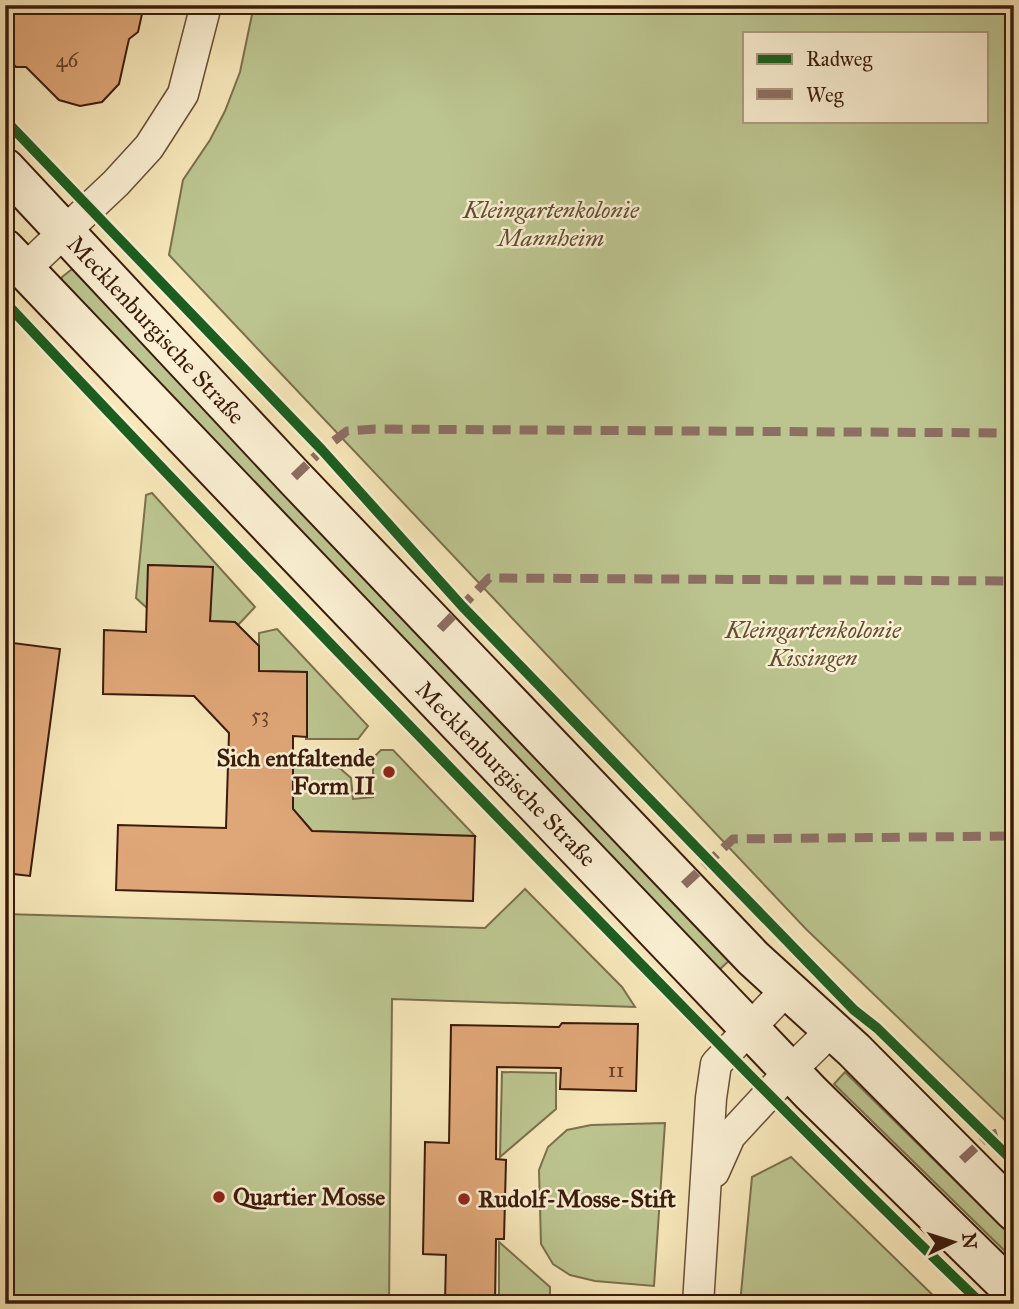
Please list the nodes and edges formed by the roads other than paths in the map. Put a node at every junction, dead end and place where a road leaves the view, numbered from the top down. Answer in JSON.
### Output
{"nodes":[{"id":1,"x":206,"y":5,"type":"edge"},
{"id":2,"x":5,"y":168,"type":"edge"},
{"id":3,"x":63,"y":232,"type":"junction"},
{"id":4,"x":15,"y":259,"type":"edge"},
{"id":5,"x":787,"y":989,"type":"junction"},
{"id":6,"x":749,"y":1027,"type":"junction"},
{"id":7,"x":832,"y":1030,"type":"junction"},
{"id":8,"x":790,"y":1071,"type":"junction"},
{"id":9,"x":707,"y":1188,"type":"junction"},
{"id":10,"x":1014,"y":1210,"type":"edge"},
{"id":11,"x":1014,"y":1292,"type":"edge"},
{"id":12,"x":698,"y":1304,"type":"edge"}],
"edges":[{"from":1,"to":3,"type":"street"},
{"from":2,"to":3,"type":"main road","name":"Mecklenburgische Straße"},
{"from":3,"to":4,"type":"street"},
{"from":3,"to":5,"type":"main road","name":"Mecklenburgische Straße"},
{"from":4,"to":6,"type":"main road","name":"Mecklenburgische Straße"},
{"from":5,"to":6,"type":"street"},
{"from":5,"to":7,"type":"main road","name":"Mecklenburgische Straße"},
{"from":6,"to":8,"type":"main road","name":"Mecklenburgische Straße"},
{"from":6,"to":9,"type":"street"},
{"from":7,"to":8,"type":"street"},
{"from":7,"to":10,"type":"main road","name":"Mecklenburgische Straße"},
{"from":8,"to":9,"type":"street"},
{"from":8,"to":11,"type":"main road","name":"Mecklenburgische Straße"},
{"from":9,"to":12,"type":"street"}]}
